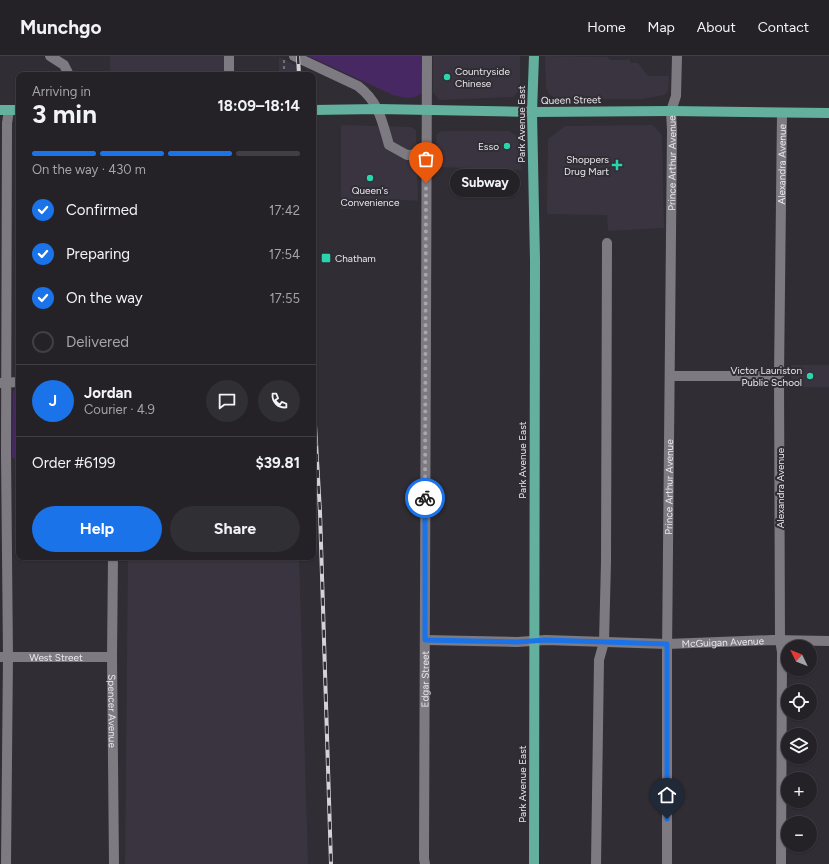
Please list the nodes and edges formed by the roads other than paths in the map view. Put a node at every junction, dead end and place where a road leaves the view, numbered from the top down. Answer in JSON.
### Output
{"nodes":[{"id":1,"x":50,"y":56,"type":"edge"},
{"id":2,"x":229,"y":56,"type":"edge"},
{"id":3,"x":294,"y":56,"type":"edge"},
{"id":4,"x":427,"y":56,"type":"edge"},
{"id":5,"x":534,"y":56,"type":"edge"},
{"id":6,"x":677,"y":56,"type":"edge"},
{"id":7,"x":68,"y":72,"type":"edge"},
{"id":8,"x":229,"y":72,"type":"edge"},
{"id":9,"x":378,"y":109,"type":"junction"},
{"id":10,"x":9,"y":110,"type":"edge"},
{"id":11,"x":316,"y":110,"type":"edge"},
{"id":12,"x":427,"y":111,"type":"junction"},
{"id":13,"x":671,"y":111,"type":"junction"},
{"id":14,"x":532,"y":112,"type":"junction"},
{"id":15,"x":782,"y":112,"type":"junction"},
{"id":16,"x":829,"y":113,"type":"edge"},
{"id":17,"x":426,"y":154,"type":"junction"},
{"id":18,"x":607,"y":244,"type":"dead end"},
{"id":19,"x":670,"y":376,"type":"junction"},
{"id":20,"x":779,"y":376,"type":"junction"},
{"id":21,"x":4,"y":382,"type":"edge"},
{"id":22,"x":16,"y":382,"type":"edge"},
{"id":23,"x":113,"y":560,"type":"edge"},
{"id":24,"x":425,"y":640,"type":"junction"},
{"id":25,"x":780,"y":640,"type":"junction"},
{"id":26,"x":534,"y":641,"type":"junction"},
{"id":27,"x":829,"y":641,"type":"edge"},
{"id":28,"x":604,"y":642,"type":"junction"},
{"id":29,"x":667,"y":644,"type":"junction"},
{"id":30,"x":4,"y":657,"type":"edge"},
{"id":31,"x":112,"y":657,"type":"junction"},
{"id":32,"x":6,"y":864,"type":"edge"},
{"id":33,"x":114,"y":864,"type":"edge"},
{"id":34,"x":426,"y":864,"type":"edge"},
{"id":35,"x":534,"y":864,"type":"edge"},
{"id":36,"x":596,"y":864,"type":"edge"},
{"id":37,"x":667,"y":864,"type":"edge"},
{"id":38,"x":781,"y":864,"type":"edge"}],
"edges":[{"from":1,"to":7,"type":"street"},
{"from":2,"to":8,"type":"street"},
{"from":3,"to":9,"type":"street"},
{"from":4,"to":12,"type":"street","name":"Edgar Street"},
{"from":5,"to":14,"type":"main road","name":"Park Avenue East"},
{"from":6,"to":13,"type":"street","name":"Prince Arthur Avenue"},
{"from":9,"to":11,"type":"main road","name":"Queen Street"},
{"from":9,"to":12,"type":"main road","name":"Queen Street"},
{"from":9,"to":17,"type":"street"},
{"from":10,"to":21,"type":"street"},
{"from":12,"to":14,"type":"main road","name":"Queen Street"},
{"from":12,"to":17,"type":"street","name":"Edgar Street"},
{"from":13,"to":14,"type":"main road","name":"Queen Street"},
{"from":13,"to":15,"type":"main road","name":"Queen Street"},
{"from":13,"to":19,"type":"street","name":"Prince Arthur Avenue"},
{"from":14,"to":26,"type":"main road","name":"Park Avenue East"},
{"from":15,"to":16,"type":"main road","name":"Queen Street"},
{"from":15,"to":20,"type":"street","name":"Alexandra Avenue"},
{"from":17,"to":24,"type":"street","name":"Edgar Street"},
{"from":18,"to":28,"type":"street"},
{"from":19,"to":20,"type":"street"},
{"from":19,"to":29,"type":"street","name":"Prince Arthur Avenue"},
{"from":20,"to":25,"type":"street","name":"Alexandra Avenue"},
{"from":21,"to":22,"type":"street"},
{"from":21,"to":30,"type":"street"},
{"from":23,"to":31,"type":"street","name":"Spencer Avenue"},
{"from":24,"to":26,"type":"street","name":"McGuigan Avenue"},
{"from":24,"to":34,"type":"street","name":"Edgar Street"},
{"from":25,"to":27,"type":"street","name":"McGuigan Avenue"},
{"from":25,"to":29,"type":"street","name":"McGuigan Avenue"},
{"from":25,"to":38,"type":"street","name":"Alexandra Avenue"},
{"from":26,"to":28,"type":"street","name":"McGuigan Avenue"},
{"from":26,"to":35,"type":"main road","name":"Park Avenue East"},
{"from":28,"to":29,"type":"street","name":"McGuigan Avenue"},
{"from":28,"to":36,"type":"street"},
{"from":29,"to":37,"type":"street","name":"Prince Arthur Avenue"},
{"from":30,"to":31,"type":"street","name":"West Street"},
{"from":30,"to":32,"type":"street"},
{"from":31,"to":33,"type":"street","name":"Spencer Avenue"}]}
